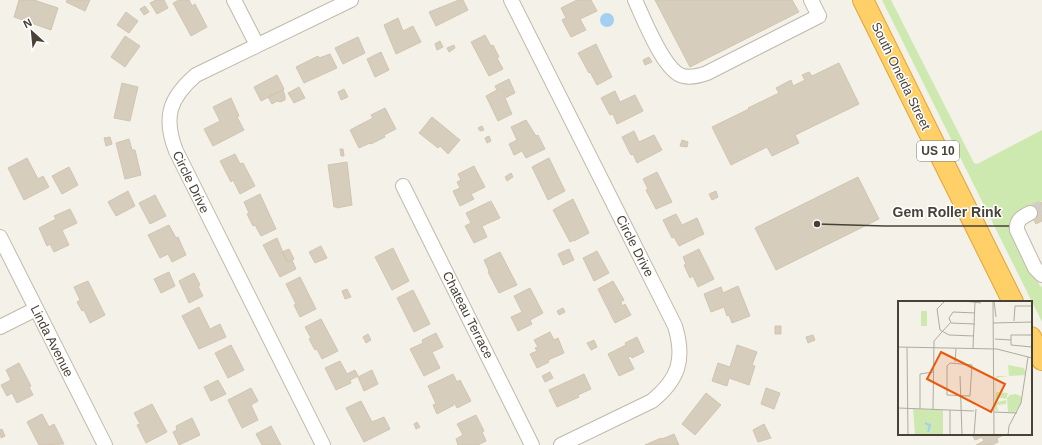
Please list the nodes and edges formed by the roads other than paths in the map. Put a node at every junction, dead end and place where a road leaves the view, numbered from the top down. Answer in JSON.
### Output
{"nodes":[{"id":1,"x":234,"y":0,"type":"edge"},
{"id":2,"x":351,"y":0,"type":"edge"},
{"id":3,"x":511,"y":0,"type":"edge"},
{"id":4,"x":635,"y":0,"type":"edge"},
{"id":5,"x":811,"y":0,"type":"edge"},
{"id":6,"x":863,"y":0,"type":"edge"},
{"id":7,"x":257,"y":45,"type":"junction"},
{"id":8,"x":403,"y":186,"type":"dead end"},
{"id":9,"x":1030,"y":213,"type":"tunnel mouth"},
{"id":10,"x":0,"y":237,"type":"edge"},
{"id":11,"x":1042,"y":275,"type":"edge"},
{"id":12,"x":1013,"y":301,"type":"edge"},
{"id":13,"x":36,"y":309,"type":"junction"},
{"id":14,"x":0,"y":327,"type":"edge"},
{"id":15,"x":1032,"y":340,"type":"edge"},
{"id":16,"x":1042,"y":360,"type":"edge"},
{"id":17,"x":105,"y":445,"type":"edge"},
{"id":18,"x":323,"y":445,"type":"edge"},
{"id":19,"x":532,"y":445,"type":"edge"},
{"id":20,"x":561,"y":445,"type":"edge"}],
"edges":[{"from":1,"to":7,"type":"street"},
{"from":2,"to":7,"type":"street","name":"Circle Drive"},
{"from":3,"to":20,"type":"street","name":"Circle Drive"},
{"from":4,"to":5,"type":"street"},
{"from":6,"to":12,"type":"highway","name":"South Oneida Street","number":"US 10"},
{"from":7,"to":18,"type":"street","name":"Circle Drive"},
{"from":8,"to":19,"type":"street","name":"Chateau Terrace"},
{"from":9,"to":11,"type":"street"},
{"from":10,"to":13,"type":"street","name":"Linda Avenue"},
{"from":13,"to":14,"type":"street"},
{"from":13,"to":17,"type":"street","name":"Linda Avenue"},
{"from":15,"to":16,"type":"highway"}]}
